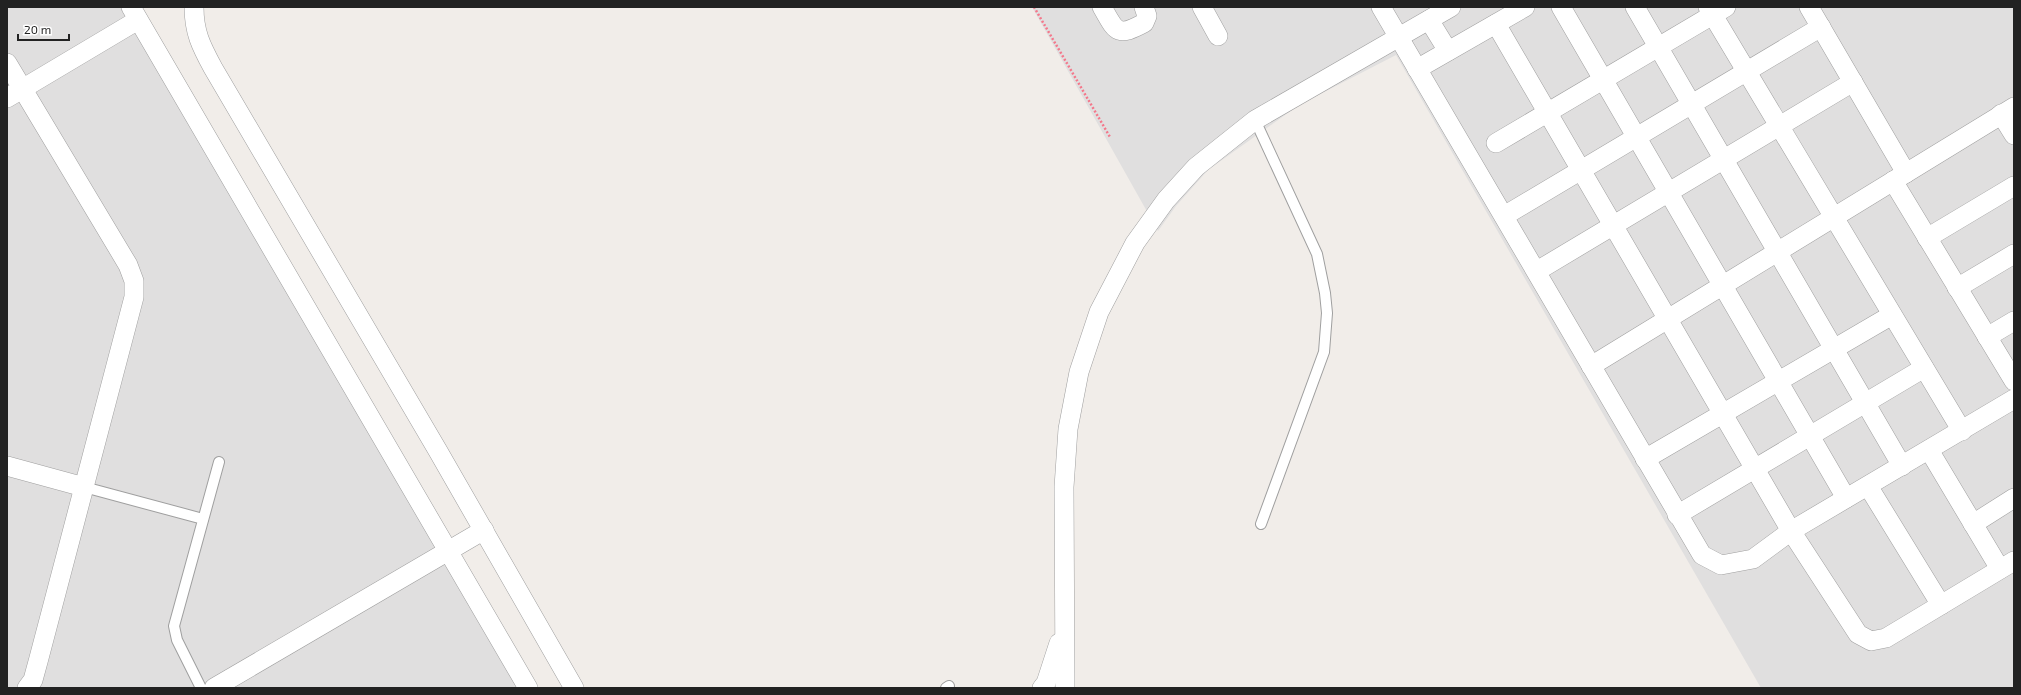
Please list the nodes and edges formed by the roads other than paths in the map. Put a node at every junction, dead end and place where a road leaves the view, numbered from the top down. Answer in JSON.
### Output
{"nodes":[{"id":1,"x":194,"y":7,"type":"edge"},
{"id":2,"x":1102,"y":7,"type":"edge"},
{"id":3,"x":1144,"y":7,"type":"edge"},
{"id":4,"x":1202,"y":7,"type":"edge"},
{"id":5,"x":1381,"y":7,"type":"edge"},
{"id":6,"x":1452,"y":7,"type":"edge"},
{"id":7,"x":1525,"y":7,"type":"edge"},
{"id":8,"x":1561,"y":7,"type":"edge"},
{"id":9,"x":1635,"y":7,"type":"edge"},
{"id":10,"x":1810,"y":7,"type":"edge"},
{"id":11,"x":1716,"y":10,"type":"edge"},
{"id":12,"x":135,"y":13,"type":"edge"},
{"id":13,"x":1429,"y":20,"type":"junction"},
{"id":14,"x":1496,"y":24,"type":"junction"},
{"id":15,"x":1821,"y":27,"type":"junction"},
{"id":16,"x":1218,"y":36,"type":"dead end"},
{"id":17,"x":1399,"y":38,"type":"junction"},
{"id":18,"x":1658,"y":47,"type":"junction"},
{"id":19,"x":1448,"y":51,"type":"junction"},
{"id":20,"x":7,"y":63,"type":"edge"},
{"id":21,"x":1417,"y":69,"type":"junction"},
{"id":22,"x":1747,"y":72,"type":"junction"},
{"id":23,"x":1603,"y":80,"type":"junction"},
{"id":24,"x":1853,"y":82,"type":"junction"},
{"id":25,"x":14,"y":93,"type":"edge"},
{"id":26,"x":1691,"y":104,"type":"junction"},
{"id":27,"x":2007,"y":110,"type":"edge"},
{"id":28,"x":1547,"y":112,"type":"junction"},
{"id":29,"x":1255,"y":120,"type":"junction"},
{"id":30,"x":1779,"y":126,"type":"junction"},
{"id":31,"x":2014,"y":135,"type":"edge"},
{"id":32,"x":1636,"y":137,"type":"junction"},
{"id":33,"x":1496,"y":143,"type":"dead end"},
{"id":34,"x":1723,"y":159,"type":"junction"},
{"id":35,"x":1581,"y":170,"type":"junction"},
{"id":36,"x":1899,"y":177,"type":"junction"},
{"id":37,"x":2014,"y":186,"type":"edge"},
{"id":38,"x":1668,"y":192,"type":"junction"},
{"id":39,"x":1504,"y":216,"type":"junction"},
{"id":40,"x":1834,"y":217,"type":"junction"},
{"id":41,"x":1613,"y":225,"type":"junction"},
{"id":42,"x":1927,"y":238,"type":"junction"},
{"id":43,"x":1777,"y":252,"type":"junction"},
{"id":44,"x":2014,"y":254,"type":"edge"},
{"id":45,"x":1537,"y":271,"type":"junction"},
{"id":46,"x":1723,"y":285,"type":"junction"},
{"id":47,"x":1957,"y":288,"type":"junction"},
{"id":48,"x":1892,"y":315,"type":"junction"},
{"id":49,"x":1668,"y":319,"type":"junction"},
{"id":50,"x":2014,"y":321,"type":"edge"},
{"id":51,"x":1987,"y":337,"type":"junction"},
{"id":52,"x":1834,"y":350,"type":"junction"},
{"id":53,"x":1591,"y":366,"type":"junction"},
{"id":54,"x":1924,"y":368,"type":"junction"},
{"id":55,"x":1778,"y":381,"type":"junction"},
{"id":56,"x":2014,"y":381,"type":"edge"},
{"id":57,"x":2014,"y":399,"type":"edge"},
{"id":58,"x":1865,"y":403,"type":"junction"},
{"id":59,"x":1723,"y":413,"type":"junction"},
{"id":60,"x":1962,"y":431,"type":"junction"},
{"id":61,"x":1810,"y":436,"type":"junction"},
{"id":62,"x":1929,"y":450,"type":"junction"},
{"id":63,"x":1645,"y":458,"type":"junction"},
{"id":64,"x":219,"y":462,"type":"dead end"},
{"id":65,"x":7,"y":466,"type":"edge"},
{"id":66,"x":1902,"y":466,"type":"junction"},
{"id":67,"x":1755,"y":469,"type":"junction"},
{"id":68,"x":1868,"y":486,"type":"junction"},
{"id":69,"x":84,"y":488,"type":"junction"},
{"id":70,"x":1846,"y":498,"type":"junction"},
{"id":71,"x":2014,"y":498,"type":"edge"},
{"id":72,"x":1677,"y":514,"type":"junction"},
{"id":73,"x":203,"y":519,"type":"junction"},
{"id":74,"x":1260,"y":524,"type":"dead end"},
{"id":75,"x":1973,"y":524,"type":"junction"},
{"id":76,"x":484,"y":530,"type":"junction"},
{"id":77,"x":1792,"y":531,"type":"junction"},
{"id":78,"x":448,"y":551,"type":"junction"},
{"id":79,"x":2007,"y":565,"type":"edge"},
{"id":80,"x":1941,"y":605,"type":"junction"},
{"id":81,"x":1064,"y":630,"type":"junction"},
{"id":82,"x":27,"y":688,"type":"edge"},
{"id":83,"x":201,"y":688,"type":"edge"},
{"id":84,"x":214,"y":688,"type":"edge"},
{"id":85,"x":528,"y":688,"type":"edge"},
{"id":86,"x":574,"y":688,"type":"edge"},
{"id":87,"x":1042,"y":688,"type":"edge"},
{"id":88,"x":1065,"y":688,"type":"edge"}],
"edges":[{"from":1,"to":76,"type":"street"},
{"from":2,"to":3,"type":"street"},
{"from":4,"to":16,"type":"street"},
{"from":5,"to":17,"type":"street"},
{"from":6,"to":13,"type":"street"},
{"from":7,"to":14,"type":"street"},
{"from":8,"to":23,"type":"street"},
{"from":9,"to":18,"type":"street"},
{"from":10,"to":15,"type":"street"},
{"from":11,"to":18,"type":"street"},
{"from":11,"to":22,"type":"street"},
{"from":12,"to":25,"type":"street"},
{"from":12,"to":78,"type":"street"},
{"from":13,"to":17,"type":"street"},
{"from":13,"to":19,"type":"street"},
{"from":14,"to":19,"type":"street"},
{"from":14,"to":28,"type":"street"},
{"from":15,"to":22,"type":"street"},
{"from":15,"to":24,"type":"street"},
{"from":17,"to":21,"type":"street"},
{"from":17,"to":29,"type":"street"},
{"from":18,"to":23,"type":"street"},
{"from":18,"to":26,"type":"street"},
{"from":19,"to":21,"type":"street"},
{"from":20,"to":25,"type":"street"},
{"from":21,"to":39,"type":"street"},
{"from":22,"to":26,"type":"street"},
{"from":22,"to":30,"type":"street"},
{"from":23,"to":28,"type":"street"},
{"from":23,"to":32,"type":"street"},
{"from":24,"to":30,"type":"street"},
{"from":24,"to":36,"type":"street"},
{"from":25,"to":69,"type":"street"},
{"from":26,"to":32,"type":"street"},
{"from":26,"to":34,"type":"street"},
{"from":27,"to":31,"type":"street"},
{"from":27,"to":36,"type":"street"},
{"from":28,"to":33,"type":"street"},
{"from":28,"to":35,"type":"street"},
{"from":29,"to":74,"type":"lane"},
{"from":29,"to":81,"type":"street"},
{"from":30,"to":34,"type":"street"},
{"from":30,"to":40,"type":"street"},
{"from":32,"to":35,"type":"street"},
{"from":32,"to":38,"type":"street"},
{"from":34,"to":38,"type":"street"},
{"from":34,"to":43,"type":"street"},
{"from":35,"to":39,"type":"street"},
{"from":35,"to":41,"type":"street"},
{"from":36,"to":40,"type":"street"},
{"from":36,"to":42,"type":"street"},
{"from":37,"to":42,"type":"street"},
{"from":38,"to":41,"type":"street"},
{"from":38,"to":46,"type":"street"},
{"from":39,"to":45,"type":"street"},
{"from":40,"to":43,"type":"street"},
{"from":40,"to":48,"type":"street"},
{"from":41,"to":45,"type":"street"},
{"from":41,"to":49,"type":"street"},
{"from":42,"to":47,"type":"street"},
{"from":43,"to":46,"type":"street"},
{"from":43,"to":52,"type":"street"},
{"from":44,"to":47,"type":"street"},
{"from":45,"to":53,"type":"street"},
{"from":46,"to":49,"type":"street"},
{"from":46,"to":55,"type":"street"},
{"from":47,"to":51,"type":"street"},
{"from":48,"to":52,"type":"street"},
{"from":48,"to":54,"type":"street"},
{"from":49,"to":53,"type":"street"},
{"from":49,"to":59,"type":"street"},
{"from":50,"to":51,"type":"street"},
{"from":51,"to":56,"type":"street"},
{"from":52,"to":55,"type":"street"},
{"from":52,"to":58,"type":"street"},
{"from":53,"to":63,"type":"street"},
{"from":54,"to":58,"type":"street"},
{"from":54,"to":60,"type":"street"},
{"from":55,"to":59,"type":"street"},
{"from":55,"to":61,"type":"street"},
{"from":57,"to":60,"type":"street"},
{"from":58,"to":61,"type":"street"},
{"from":58,"to":66,"type":"street"},
{"from":59,"to":63,"type":"street"},
{"from":59,"to":67,"type":"street"},
{"from":60,"to":62,"type":"street"},
{"from":61,"to":67,"type":"street"},
{"from":61,"to":70,"type":"street"},
{"from":62,"to":66,"type":"street"},
{"from":62,"to":75,"type":"street"},
{"from":63,"to":72,"type":"street"},
{"from":64,"to":73,"type":"lane"},
{"from":65,"to":69,"type":"street"},
{"from":66,"to":68,"type":"street"},
{"from":67,"to":72,"type":"street"},
{"from":67,"to":77,"type":"street"},
{"from":68,"to":70,"type":"street"},
{"from":68,"to":80,"type":"street"},
{"from":69,"to":73,"type":"lane"},
{"from":69,"to":82,"type":"street"},
{"from":70,"to":77,"type":"street"},
{"from":71,"to":75,"type":"street"},
{"from":72,"to":77,"type":"street"},
{"from":73,"to":83,"type":"lane"},
{"from":75,"to":79,"type":"street"},
{"from":76,"to":78,"type":"street"},
{"from":76,"to":86,"type":"street"},
{"from":77,"to":80,"type":"street"},
{"from":78,"to":84,"type":"street"},
{"from":78,"to":85,"type":"street"},
{"from":79,"to":80,"type":"street"},
{"from":81,"to":87,"type":"street"},
{"from":81,"to":88,"type":"street"}]}
